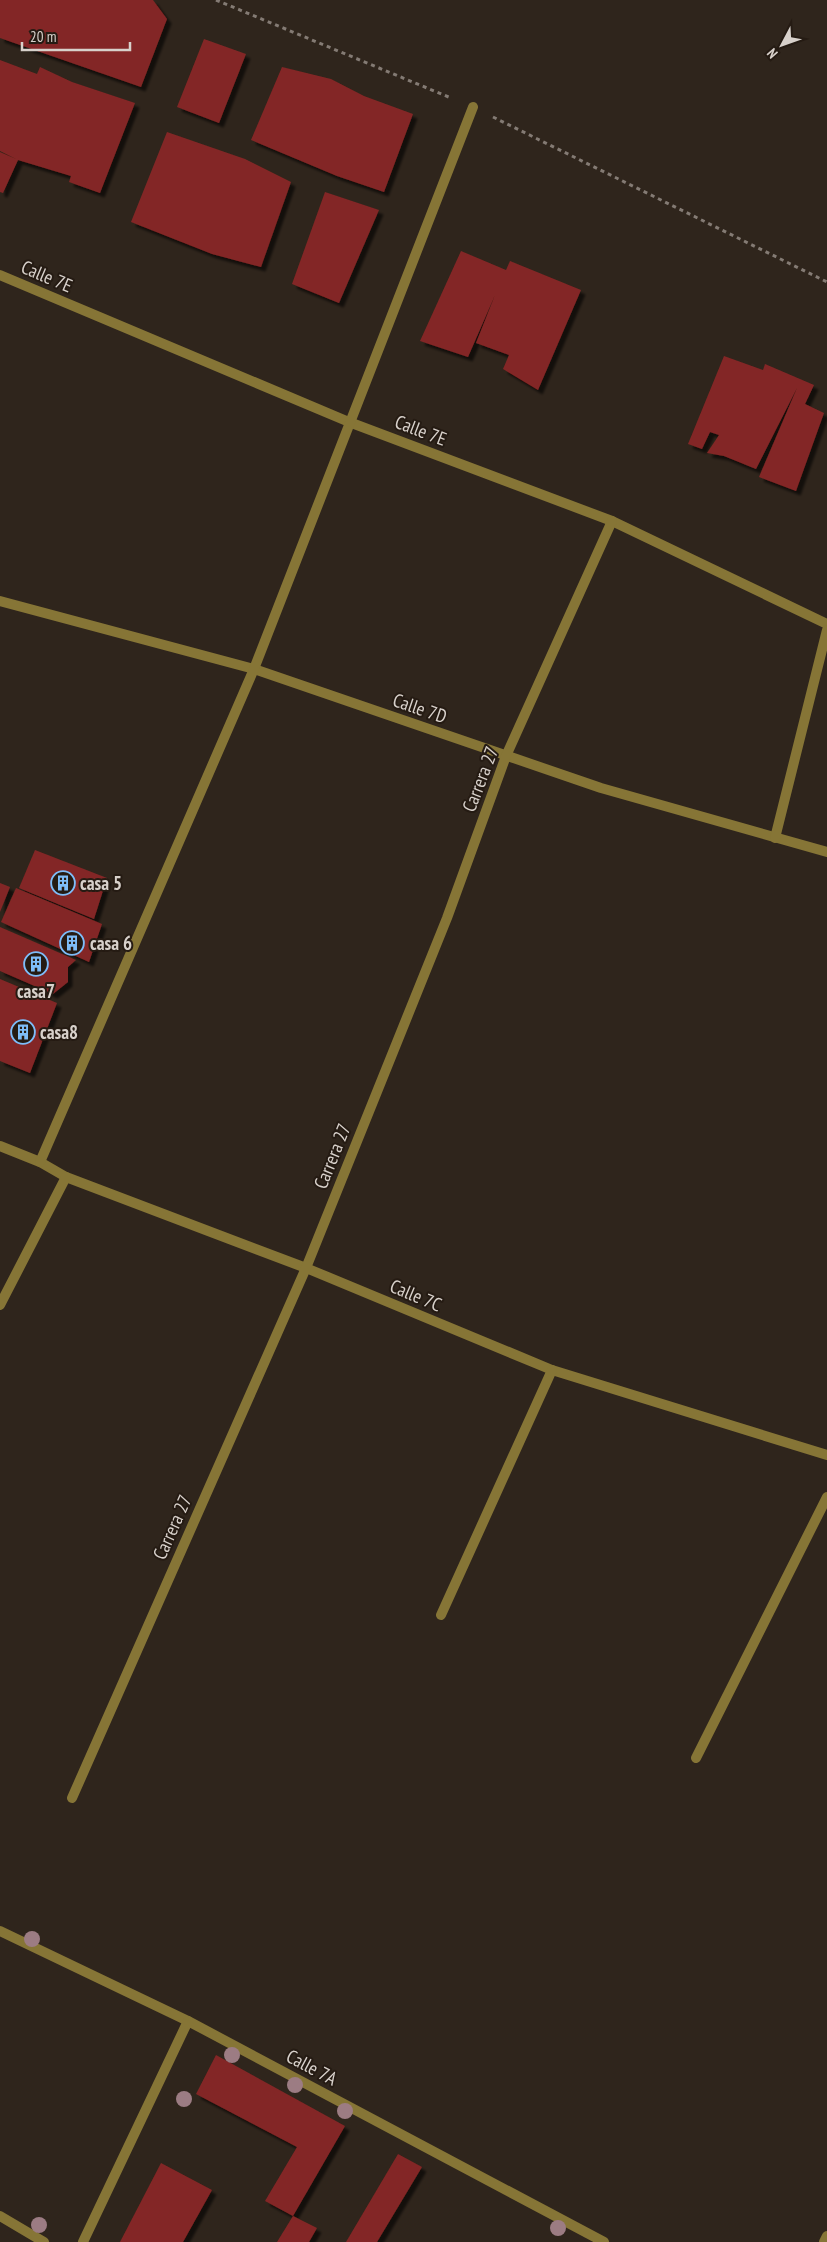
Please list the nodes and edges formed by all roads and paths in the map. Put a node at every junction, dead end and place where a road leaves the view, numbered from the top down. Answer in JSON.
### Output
{"nodes":[{"id":1,"x":216,"y":0,"type":"edge"},
{"id":2,"x":473,"y":107,"type":"junction"},
{"id":3,"x":0,"y":275,"type":"edge"},
{"id":4,"x":827,"y":282,"type":"edge"},
{"id":5,"x":349,"y":422,"type":"junction"},
{"id":6,"x":612,"y":521,"type":"junction"},
{"id":7,"x":0,"y":601,"type":"edge"},
{"id":8,"x":827,"y":624,"type":"edge"},
{"id":9,"x":827,"y":630,"type":"edge"},
{"id":10,"x":254,"y":669,"type":"junction"},
{"id":11,"x":506,"y":756,"type":"junction"},
{"id":12,"x":775,"y":838,"type":"junction"},
{"id":13,"x":827,"y":852,"type":"edge"},
{"id":14,"x":0,"y":1146,"type":"edge"},
{"id":15,"x":40,"y":1162,"type":"junction"},
{"id":16,"x":66,"y":1177,"type":"junction"},
{"id":17,"x":306,"y":1268,"type":"junction"},
{"id":18,"x":0,"y":1305,"type":"edge"},
{"id":19,"x":552,"y":1370,"type":"junction"},
{"id":20,"x":827,"y":1455,"type":"edge"},
{"id":21,"x":827,"y":1497,"type":"edge"},
{"id":22,"x":441,"y":1615,"type":"dead end"},
{"id":23,"x":696,"y":1758,"type":"dead end"},
{"id":24,"x":72,"y":1798,"type":"dead end"},
{"id":25,"x":0,"y":1931,"type":"edge"},
{"id":26,"x":188,"y":2021,"type":"junction"},
{"id":27,"x":0,"y":2216,"type":"edge"},
{"id":28,"x":827,"y":2236,"type":"edge"},
{"id":29,"x":44,"y":2242,"type":"edge"},
{"id":30,"x":83,"y":2242,"type":"edge"},
{"id":31,"x":604,"y":2242,"type":"edge"},
{"id":32,"x":824,"y":2242,"type":"edge"}],
"edges":[{"from":1,"to":2,"type":"path"},
{"from":2,"to":4,"type":"path"},
{"from":2,"to":5,"type":"street"},
{"from":3,"to":5,"type":"street","name":"Calle 7E"},
{"from":5,"to":6,"type":"street","name":"Calle 7E"},
{"from":5,"to":10,"type":"street"},
{"from":6,"to":8,"type":"street","name":"Calle 7E"},
{"from":6,"to":11,"type":"street","name":"Carrera 27"},
{"from":7,"to":10,"type":"street","name":"Calle 7D"},
{"from":9,"to":12,"type":"street"},
{"from":10,"to":11,"type":"street","name":"Calle 7D"},
{"from":10,"to":15,"type":"street"},
{"from":11,"to":12,"type":"street","name":"Calle 7D"},
{"from":11,"to":17,"type":"street","name":"Carrera 27"},
{"from":12,"to":13,"type":"street","name":"Calle 7D"},
{"from":14,"to":15,"type":"street","name":"Calle 7C"},
{"from":15,"to":16,"type":"street","name":"Calle 7C"},
{"from":16,"to":17,"type":"street","name":"Calle 7C"},
{"from":16,"to":18,"type":"street"},
{"from":17,"to":19,"type":"street","name":"Calle 7C"},
{"from":17,"to":24,"type":"street","name":"Carrera 27"},
{"from":19,"to":20,"type":"street","name":"Calle 7C"},
{"from":19,"to":22,"type":"street"},
{"from":21,"to":23,"type":"street"},
{"from":25,"to":26,"type":"street","name":"Calle 7A"},
{"from":26,"to":30,"type":"street"},
{"from":26,"to":31,"type":"street","name":"Calle 7A"},
{"from":27,"to":29,"type":"street"},
{"from":28,"to":32,"type":"street"}]}
